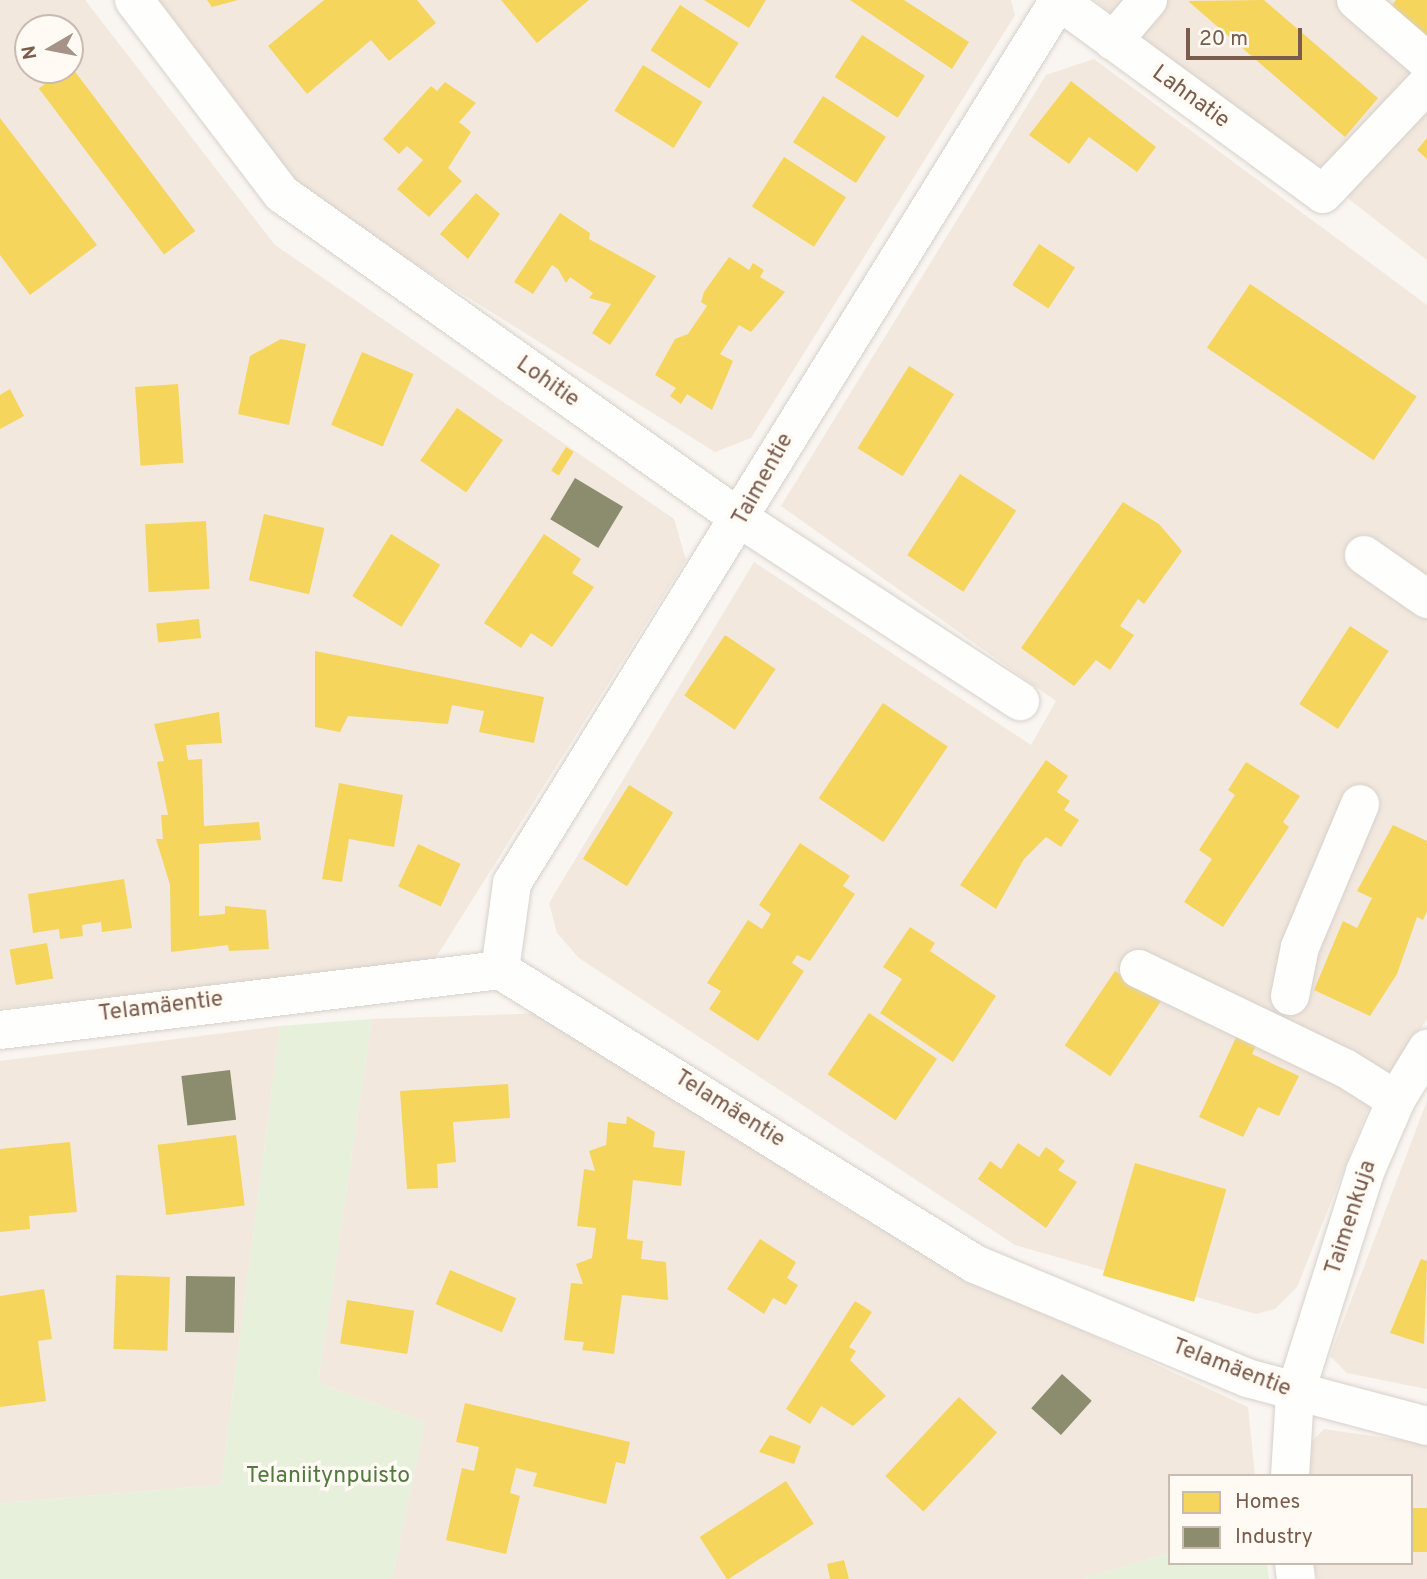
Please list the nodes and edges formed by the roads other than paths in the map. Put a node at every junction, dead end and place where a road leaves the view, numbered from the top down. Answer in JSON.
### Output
{"nodes":[{"id":1,"x":134,"y":0,"type":"edge"},
{"id":2,"x":1058,"y":0,"type":"edge"},
{"id":3,"x":1148,"y":0,"type":"edge"},
{"id":4,"x":1356,"y":0,"type":"edge"},
{"id":5,"x":1113,"y":41,"type":"junction"},
{"id":6,"x":1427,"y":61,"type":"edge"},
{"id":7,"x":1427,"y":84,"type":"edge"},
{"id":8,"x":742,"y":520,"type":"junction"},
{"id":9,"x":1363,"y":555,"type":"dead end"},
{"id":10,"x":1427,"y":599,"type":"edge"},
{"id":11,"x":1020,"y":701,"type":"dead end"},
{"id":12,"x":1360,"y":804,"type":"dead end"},
{"id":13,"x":1139,"y":969,"type":"dead end"},
{"id":14,"x":500,"y":970,"type":"junction"},
{"id":15,"x":1290,"y":996,"type":"dead end"},
{"id":16,"x":0,"y":1030,"type":"edge"},
{"id":17,"x":1427,"y":1049,"type":"edge"},
{"id":18,"x":1396,"y":1100,"type":"junction"},
{"id":19,"x":1294,"y":1394,"type":"junction"},
{"id":20,"x":1427,"y":1426,"type":"edge"},
{"id":21,"x":1290,"y":1474,"type":"edge"}],
"edges":[{"from":1,"to":8,"type":"street","name":"Lohitie"},
{"from":2,"to":5,"type":"street","name":"Lahnatie"},
{"from":2,"to":8,"type":"street","name":"Taimentie"},
{"from":3,"to":5,"type":"street"},
{"from":4,"to":6,"type":"street"},
{"from":5,"to":7,"type":"street","name":"Lahnatie"},
{"from":8,"to":11,"type":"street","name":"Lohitie"},
{"from":8,"to":14,"type":"street","name":"Taimentie"},
{"from":9,"to":10,"type":"street"},
{"from":12,"to":15,"type":"street"},
{"from":13,"to":18,"type":"street"},
{"from":14,"to":16,"type":"street","name":"Telamäentie"},
{"from":14,"to":19,"type":"street","name":"Telamäentie"},
{"from":17,"to":18,"type":"street","name":"Taimenkuja"},
{"from":18,"to":19,"type":"street","name":"Taimenkuja"},
{"from":19,"to":20,"type":"street","name":"Telamäentie"},
{"from":19,"to":21,"type":"street","name":"Taimenkuja"}]}
